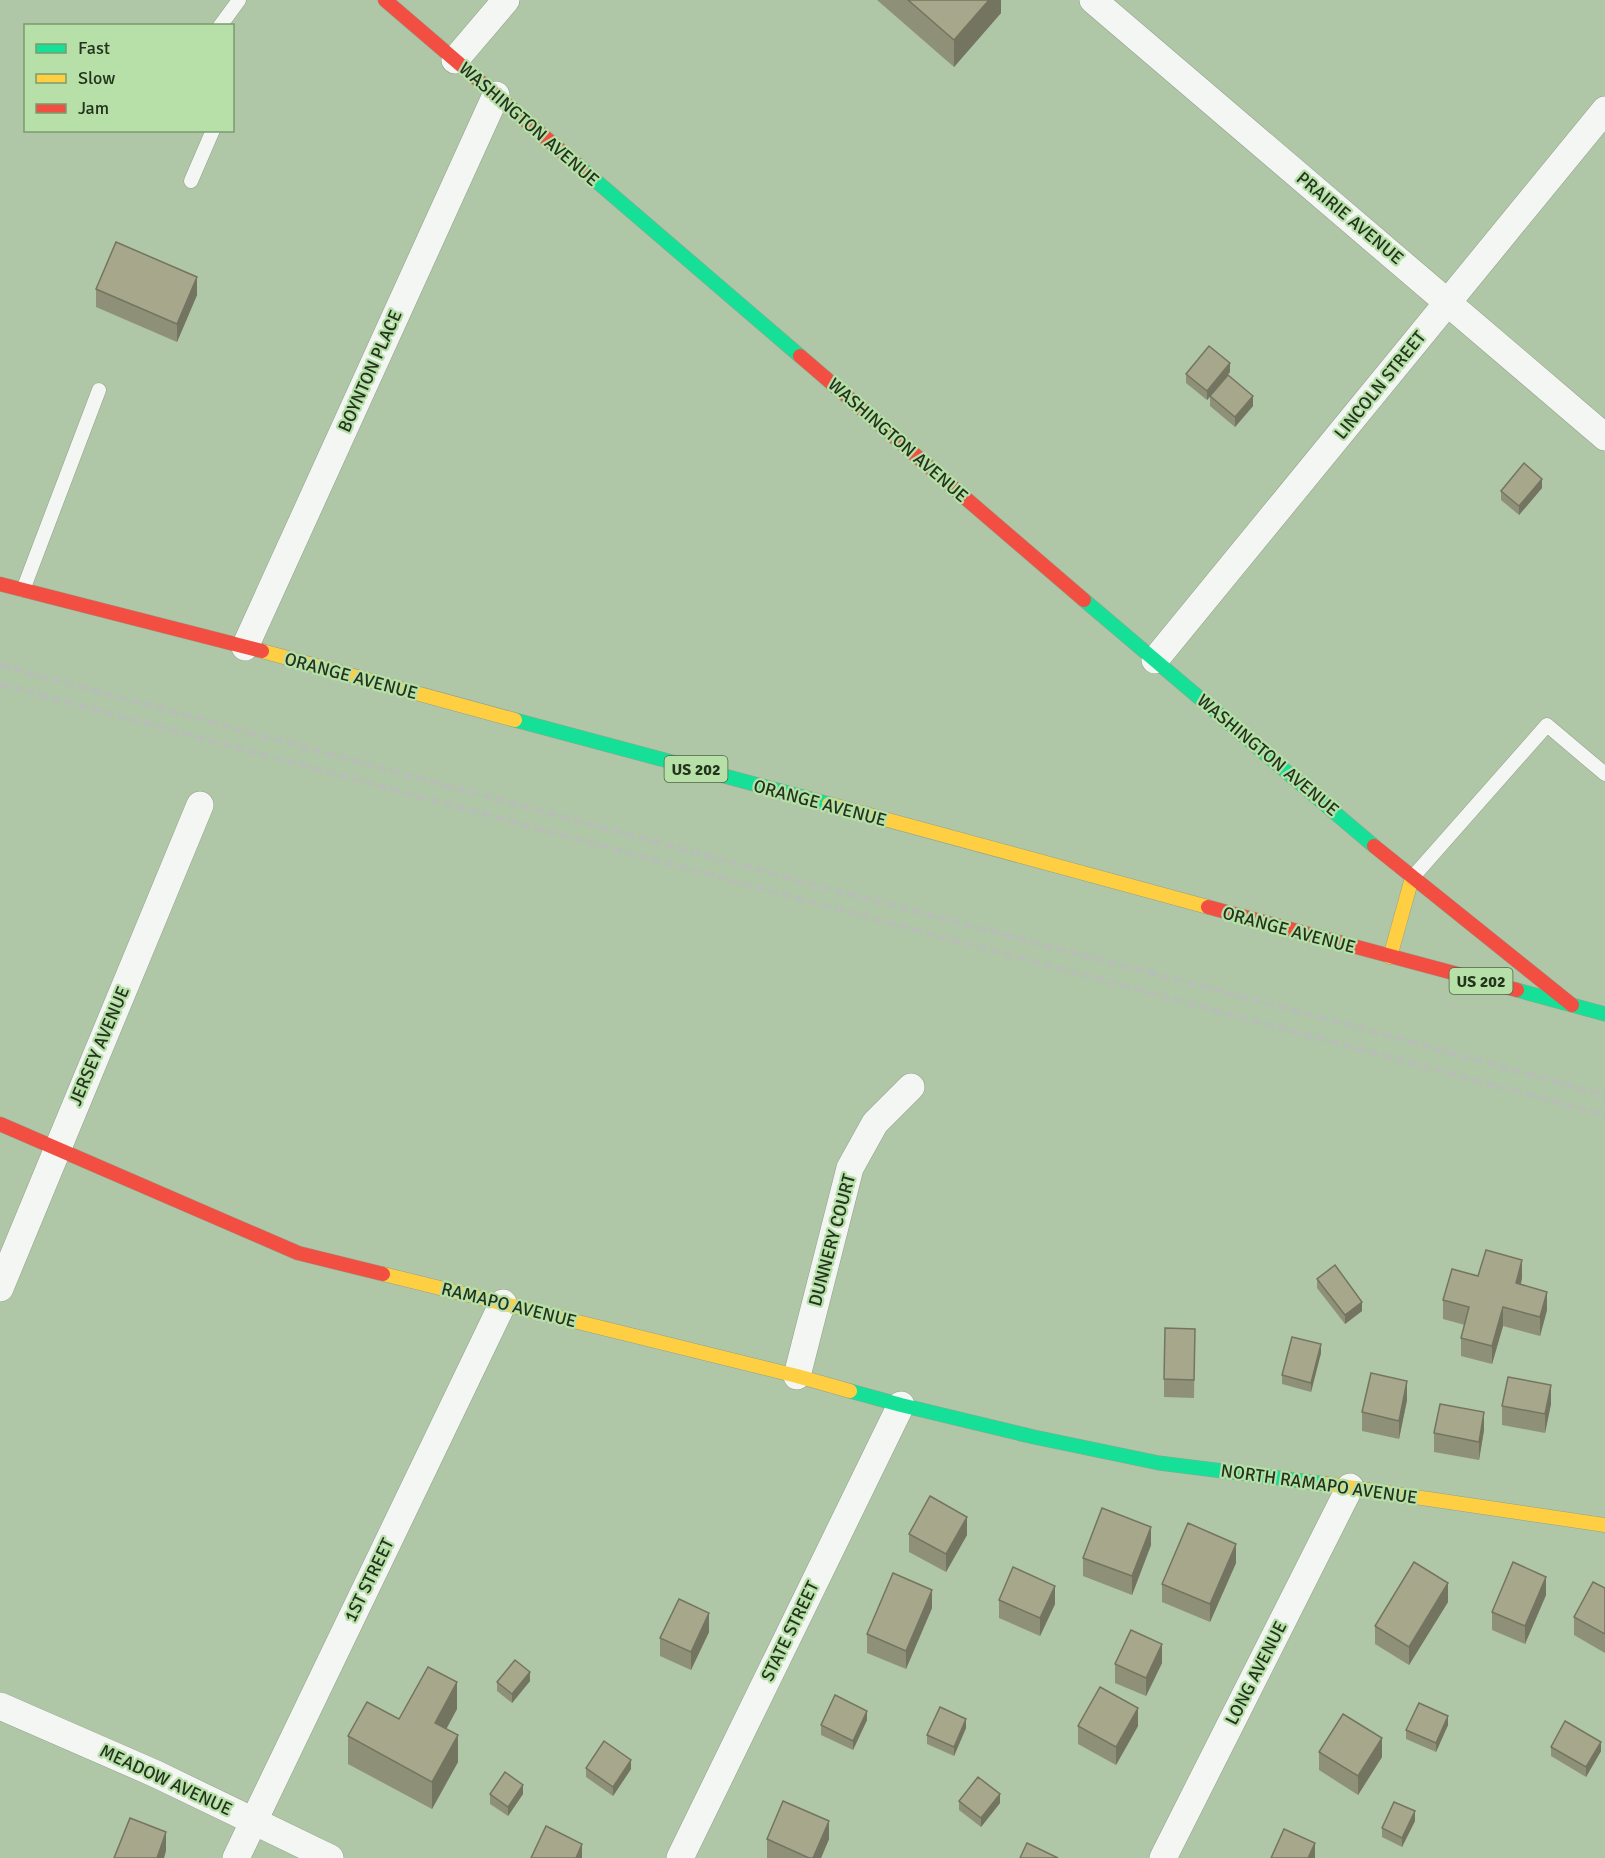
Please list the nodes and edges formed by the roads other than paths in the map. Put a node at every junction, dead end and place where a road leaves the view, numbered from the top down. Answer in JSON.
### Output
{"nodes":[{"id":1,"x":239,"y":0,"type":"edge"},
{"id":2,"x":385,"y":0,"type":"edge"},
{"id":3,"x":506,"y":0,"type":"edge"},
{"id":4,"x":1093,"y":0,"type":"edge"},
{"id":5,"x":221,"y":24,"type":"edge"},
{"id":6,"x":455,"y":60,"type":"junction"},
{"id":7,"x":496,"y":95,"type":"junction"},
{"id":8,"x":1605,"y":110,"type":"edge"},
{"id":9,"x":212,"y":132,"type":"edge"},
{"id":10,"x":191,"y":181,"type":"dead end"},
{"id":11,"x":1448,"y":302,"type":"junction"},
{"id":12,"x":99,"y":390,"type":"dead end"},
{"id":13,"x":1605,"y":437,"type":"edge"},
{"id":14,"x":0,"y":584,"type":"edge"},
{"id":15,"x":23,"y":590,"type":"junction"},
{"id":16,"x":245,"y":647,"type":"junction"},
{"id":17,"x":1155,"y":660,"type":"junction"},
{"id":18,"x":1605,"y":774,"type":"edge"},
{"id":19,"x":200,"y":805,"type":"dead end"},
{"id":20,"x":1413,"y":878,"type":"junction"},
{"id":21,"x":1390,"y":957,"type":"junction"},
{"id":22,"x":1572,"y":1005,"type":"junction"},
{"id":23,"x":1605,"y":1014,"type":"edge"},
{"id":24,"x":911,"y":1087,"type":"dead end"},
{"id":25,"x":0,"y":1124,"type":"edge"},
{"id":26,"x":57,"y":1148,"type":"junction"},
{"id":27,"x":0,"y":1288,"type":"edge"},
{"id":28,"x":503,"y":1303,"type":"junction"},
{"id":29,"x":797,"y":1376,"type":"junction"},
{"id":30,"x":901,"y":1405,"type":"junction"},
{"id":31,"x":1034,"y":1437,"type":"joint"},
{"id":32,"x":1350,"y":1487,"type":"junction"},
{"id":33,"x":1605,"y":1525,"type":"edge"},
{"id":34,"x":0,"y":1706,"type":"edge"},
{"id":35,"x":254,"y":1821,"type":"junction"},
{"id":36,"x":236,"y":1858,"type":"edge"},
{"id":37,"x":330,"y":1858,"type":"edge"},
{"id":38,"x":680,"y":1858,"type":"edge"},
{"id":39,"x":1163,"y":1858,"type":"edge"}],
"edges":[{"from":1,"to":5,"type":"lane"},
{"from":2,"to":6,"type":"street","name":"WASHINGTON AVENUE"},
{"from":3,"to":6,"type":"street"},
{"from":4,"to":11,"type":"street","name":"PRAIRIE AVENUE"},
{"from":6,"to":7,"type":"street","name":"WASHINGTON AVENUE"},
{"from":7,"to":16,"type":"street","name":"BOYNTON PLACE"},
{"from":7,"to":17,"type":"street","name":"WASHINGTON AVENUE"},
{"from":8,"to":11,"type":"street","name":"LINCOLN STREET"},
{"from":9,"to":10,"type":"lane"},
{"from":11,"to":13,"type":"street","name":"PRAIRIE AVENUE"},
{"from":11,"to":17,"type":"street","name":"LINCOLN STREET"},
{"from":12,"to":15,"type":"lane"},
{"from":14,"to":15,"type":"street","name":"ORANGE AVENUE","number":"US 202"},
{"from":15,"to":16,"type":"street","name":"ORANGE AVENUE","number":"US 202"},
{"from":16,"to":21,"type":"street","name":"ORANGE AVENUE","number":"US 202"},
{"from":17,"to":20,"type":"street","name":"WASHINGTON AVENUE"},
{"from":18,"to":20,"type":"lane"},
{"from":19,"to":26,"type":"street","name":"JERSEY AVENUE"},
{"from":20,"to":21,"type":"street"},
{"from":20,"to":22,"type":"street","name":"WASHINGTON AVENUE"},
{"from":21,"to":22,"type":"street","name":"ORANGE AVENUE","number":"US 202"},
{"from":22,"to":23,"type":"street","name":"ORANGE AVENUE","number":"US 202"},
{"from":24,"to":29,"type":"street","name":"DUNNERY COURT"},
{"from":25,"to":26,"type":"street","name":"RAMAPO AVENUE"},
{"from":26,"to":27,"type":"street","name":"JERSEY AVENUE"},
{"from":26,"to":28,"type":"street","name":"RAMAPO AVENUE"},
{"from":28,"to":29,"type":"street","name":"RAMAPO AVENUE"},
{"from":28,"to":35,"type":"street","name":"1ST STREET"},
{"from":29,"to":30,"type":"street","name":"RAMAPO AVENUE"},
{"from":30,"to":31,"type":"street","name":"RAMAPO AVENUE"},
{"from":30,"to":38,"type":"street","name":"STATE STREET"},
{"from":31,"to":32,"type":"street","name":"NORTH RAMAPO AVENUE"},
{"from":32,"to":33,"type":"street","name":"NORTH RAMAPO AVENUE"},
{"from":32,"to":39,"type":"street","name":"LONG AVENUE"},
{"from":34,"to":35,"type":"street","name":"MEADOW AVENUE"},
{"from":35,"to":36,"type":"street","name":"1ST STREET"},
{"from":35,"to":37,"type":"street","name":"MEADOW AVENUE"}]}
